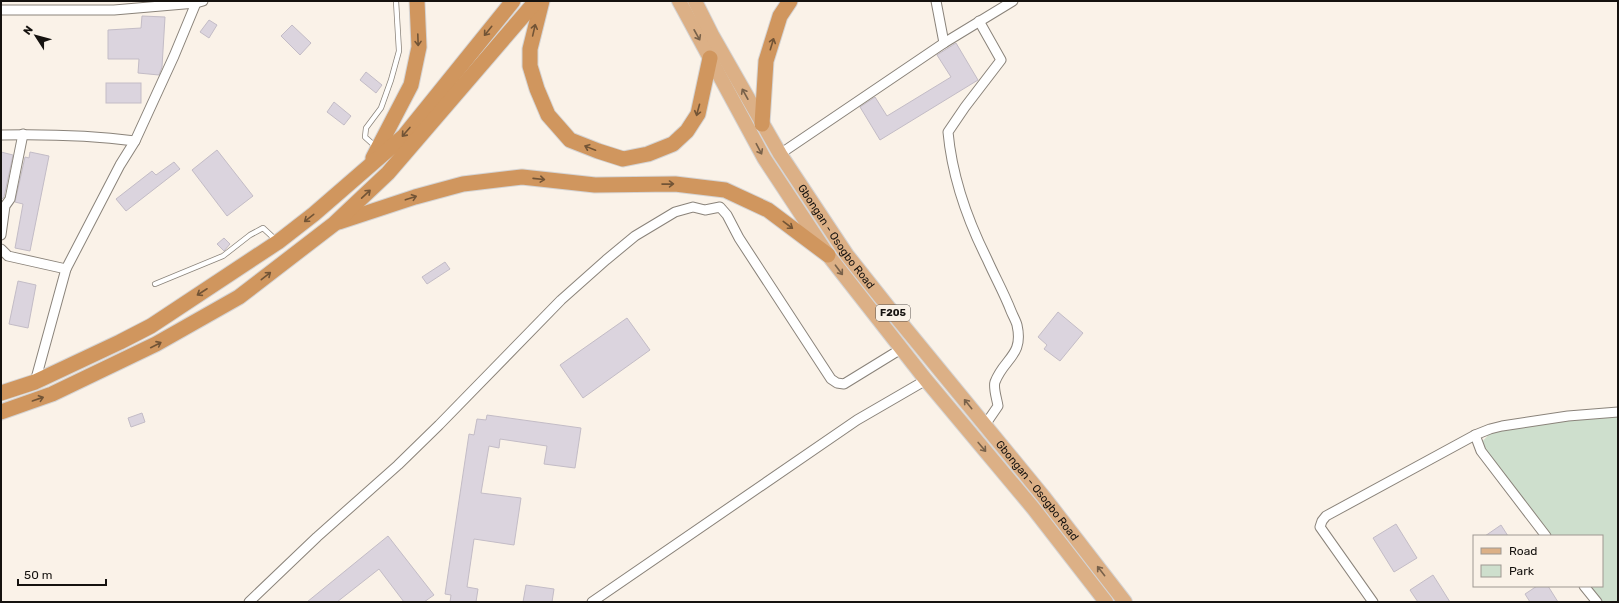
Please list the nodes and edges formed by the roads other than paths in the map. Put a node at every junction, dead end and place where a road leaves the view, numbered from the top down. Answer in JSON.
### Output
{"nodes":[{"id":1,"x":396,"y":1,"type":"edge"},
{"id":2,"x":417,"y":1,"type":"edge"},
{"id":3,"x":513,"y":1,"type":"edge"},
{"id":4,"x":536,"y":1,"type":"edge"},
{"id":5,"x":542,"y":1,"type":"edge"},
{"id":6,"x":679,"y":1,"type":"edge"},
{"id":7,"x":695,"y":1,"type":"edge"},
{"id":8,"x":790,"y":1,"type":"edge"},
{"id":9,"x":936,"y":1,"type":"edge"},
{"id":10,"x":1013,"y":1,"type":"edge"},
{"id":11,"x":200,"y":2,"type":"edge"},
{"id":12,"x":26,"y":6,"type":"edge"},
{"id":13,"x":1,"y":10,"type":"edge"},
{"id":14,"x":979,"y":21,"type":"junction"},
{"id":15,"x":944,"y":43,"type":"junction"},
{"id":16,"x":710,"y":58,"type":"junction"},
{"id":17,"x":762,"y":124,"type":"junction"},
{"id":18,"x":23,"y":134,"type":"junction"},
{"id":19,"x":1,"y":135,"type":"edge"},
{"id":20,"x":135,"y":141,"type":"junction"},
{"id":21,"x":378,"y":149,"type":"junction"},
{"id":22,"x":780,"y":154,"type":"junction"},
{"id":23,"x":369,"y":166,"type":"junction"},
{"id":24,"x":3,"y":206,"type":"edge"},
{"id":25,"x":334,"y":224,"type":"junction"},
{"id":26,"x":1,"y":235,"type":"edge"},
{"id":27,"x":278,"y":242,"type":"junction"},
{"id":28,"x":3,"y":254,"type":"edge"},
{"id":29,"x":828,"y":255,"type":"junction"},
{"id":30,"x":66,"y":269,"type":"junction"},
{"id":31,"x":154,"y":284,"type":"dead end"},
{"id":32,"x":901,"y":349,"type":"junction"},
{"id":33,"x":926,"y":380,"type":"junction"},
{"id":34,"x":35,"y":382,"type":"junction"},
{"id":35,"x":1,"y":393,"type":"edge"},
{"id":36,"x":1,"y":412,"type":"edge"},
{"id":37,"x":1618,"y":412,"type":"edge"},
{"id":38,"x":985,"y":425,"type":"junction"},
{"id":39,"x":1475,"y":435,"type":"junction"},
{"id":40,"x":1545,"y":535,"type":"edge"},
{"id":41,"x":1585,"y":587,"type":"edge"},
{"id":42,"x":249,"y":602,"type":"edge"},
{"id":43,"x":592,"y":602,"type":"edge"},
{"id":44,"x":1106,"y":602,"type":"edge"},
{"id":45,"x":1125,"y":602,"type":"edge"},
{"id":46,"x":1373,"y":602,"type":"edge"},
{"id":47,"x":1597,"y":602,"type":"edge"}],
"edges":[{"from":1,"to":21,"type":"lane"},
{"from":2,"to":21,"type":"highway","one_way":true},
{"from":3,"to":23,"type":"highway","one_way":true},
{"from":25,"to":4,"type":"highway","one_way":true},
{"from":16,"to":5,"type":"highway","one_way":true},
{"from":6,"to":16,"type":"main road","name":"Gbongan - Osogbo Road","number":"F205","one_way":true},
{"from":17,"to":7,"type":"main road","name":"Gbongan - Osogbo Road","number":"F205","one_way":true},
{"from":17,"to":8,"type":"highway","one_way":true},
{"from":9,"to":15,"type":"street"},
{"from":10,"to":14,"type":"street"},
{"from":11,"to":12,"type":"street"},
{"from":11,"to":20,"type":"street"},
{"from":12,"to":13,"type":"street"},
{"from":14,"to":15,"type":"street"},
{"from":14,"to":38,"type":"street"},
{"from":15,"to":22,"type":"street"},
{"from":16,"to":29,"type":"main road","name":"Gbongan - Osogbo Road","number":"F205","one_way":true},
{"from":17,"to":22,"type":"main road","name":"Gbongan - Osogbo Road","number":"F205"},
{"from":18,"to":19,"type":"street"},
{"from":18,"to":20,"type":"street"},
{"from":18,"to":24,"type":"street"},
{"from":20,"to":30,"type":"street"},
{"from":21,"to":23,"type":"highway"},
{"from":38,"to":22,"type":"main road","name":"Gbongan - Osogbo Road","number":"F205","one_way":true},
{"from":23,"to":27,"type":"highway","one_way":true},
{"from":24,"to":26,"type":"street"},
{"from":25,"to":29,"type":"highway","one_way":true},
{"from":36,"to":25,"type":"highway","one_way":true},
{"from":27,"to":31,"type":"lane"},
{"from":27,"to":34,"type":"highway","one_way":true},
{"from":28,"to":30,"type":"street"},
{"from":29,"to":32,"type":"main road","name":"Gbongan - Osogbo Road","number":"F205","one_way":true},
{"from":30,"to":34,"type":"street"},
{"from":32,"to":33,"type":"main road","name":"Gbongan - Osogbo Road","number":"F205"},
{"from":32,"to":42,"type":"street"},
{"from":33,"to":43,"type":"street"},
{"from":33,"to":44,"type":"main road","name":"Gbongan - Osogbo Road","number":"F205","one_way":true},
{"from":34,"to":35,"type":"highway"},
{"from":37,"to":39,"type":"street"},
{"from":45,"to":38,"type":"main road","name":"Gbongan - Osogbo Road","number":"F205","one_way":true},
{"from":39,"to":40,"type":"street"},
{"from":39,"to":46,"type":"street"},
{"from":41,"to":47,"type":"street"}]}
